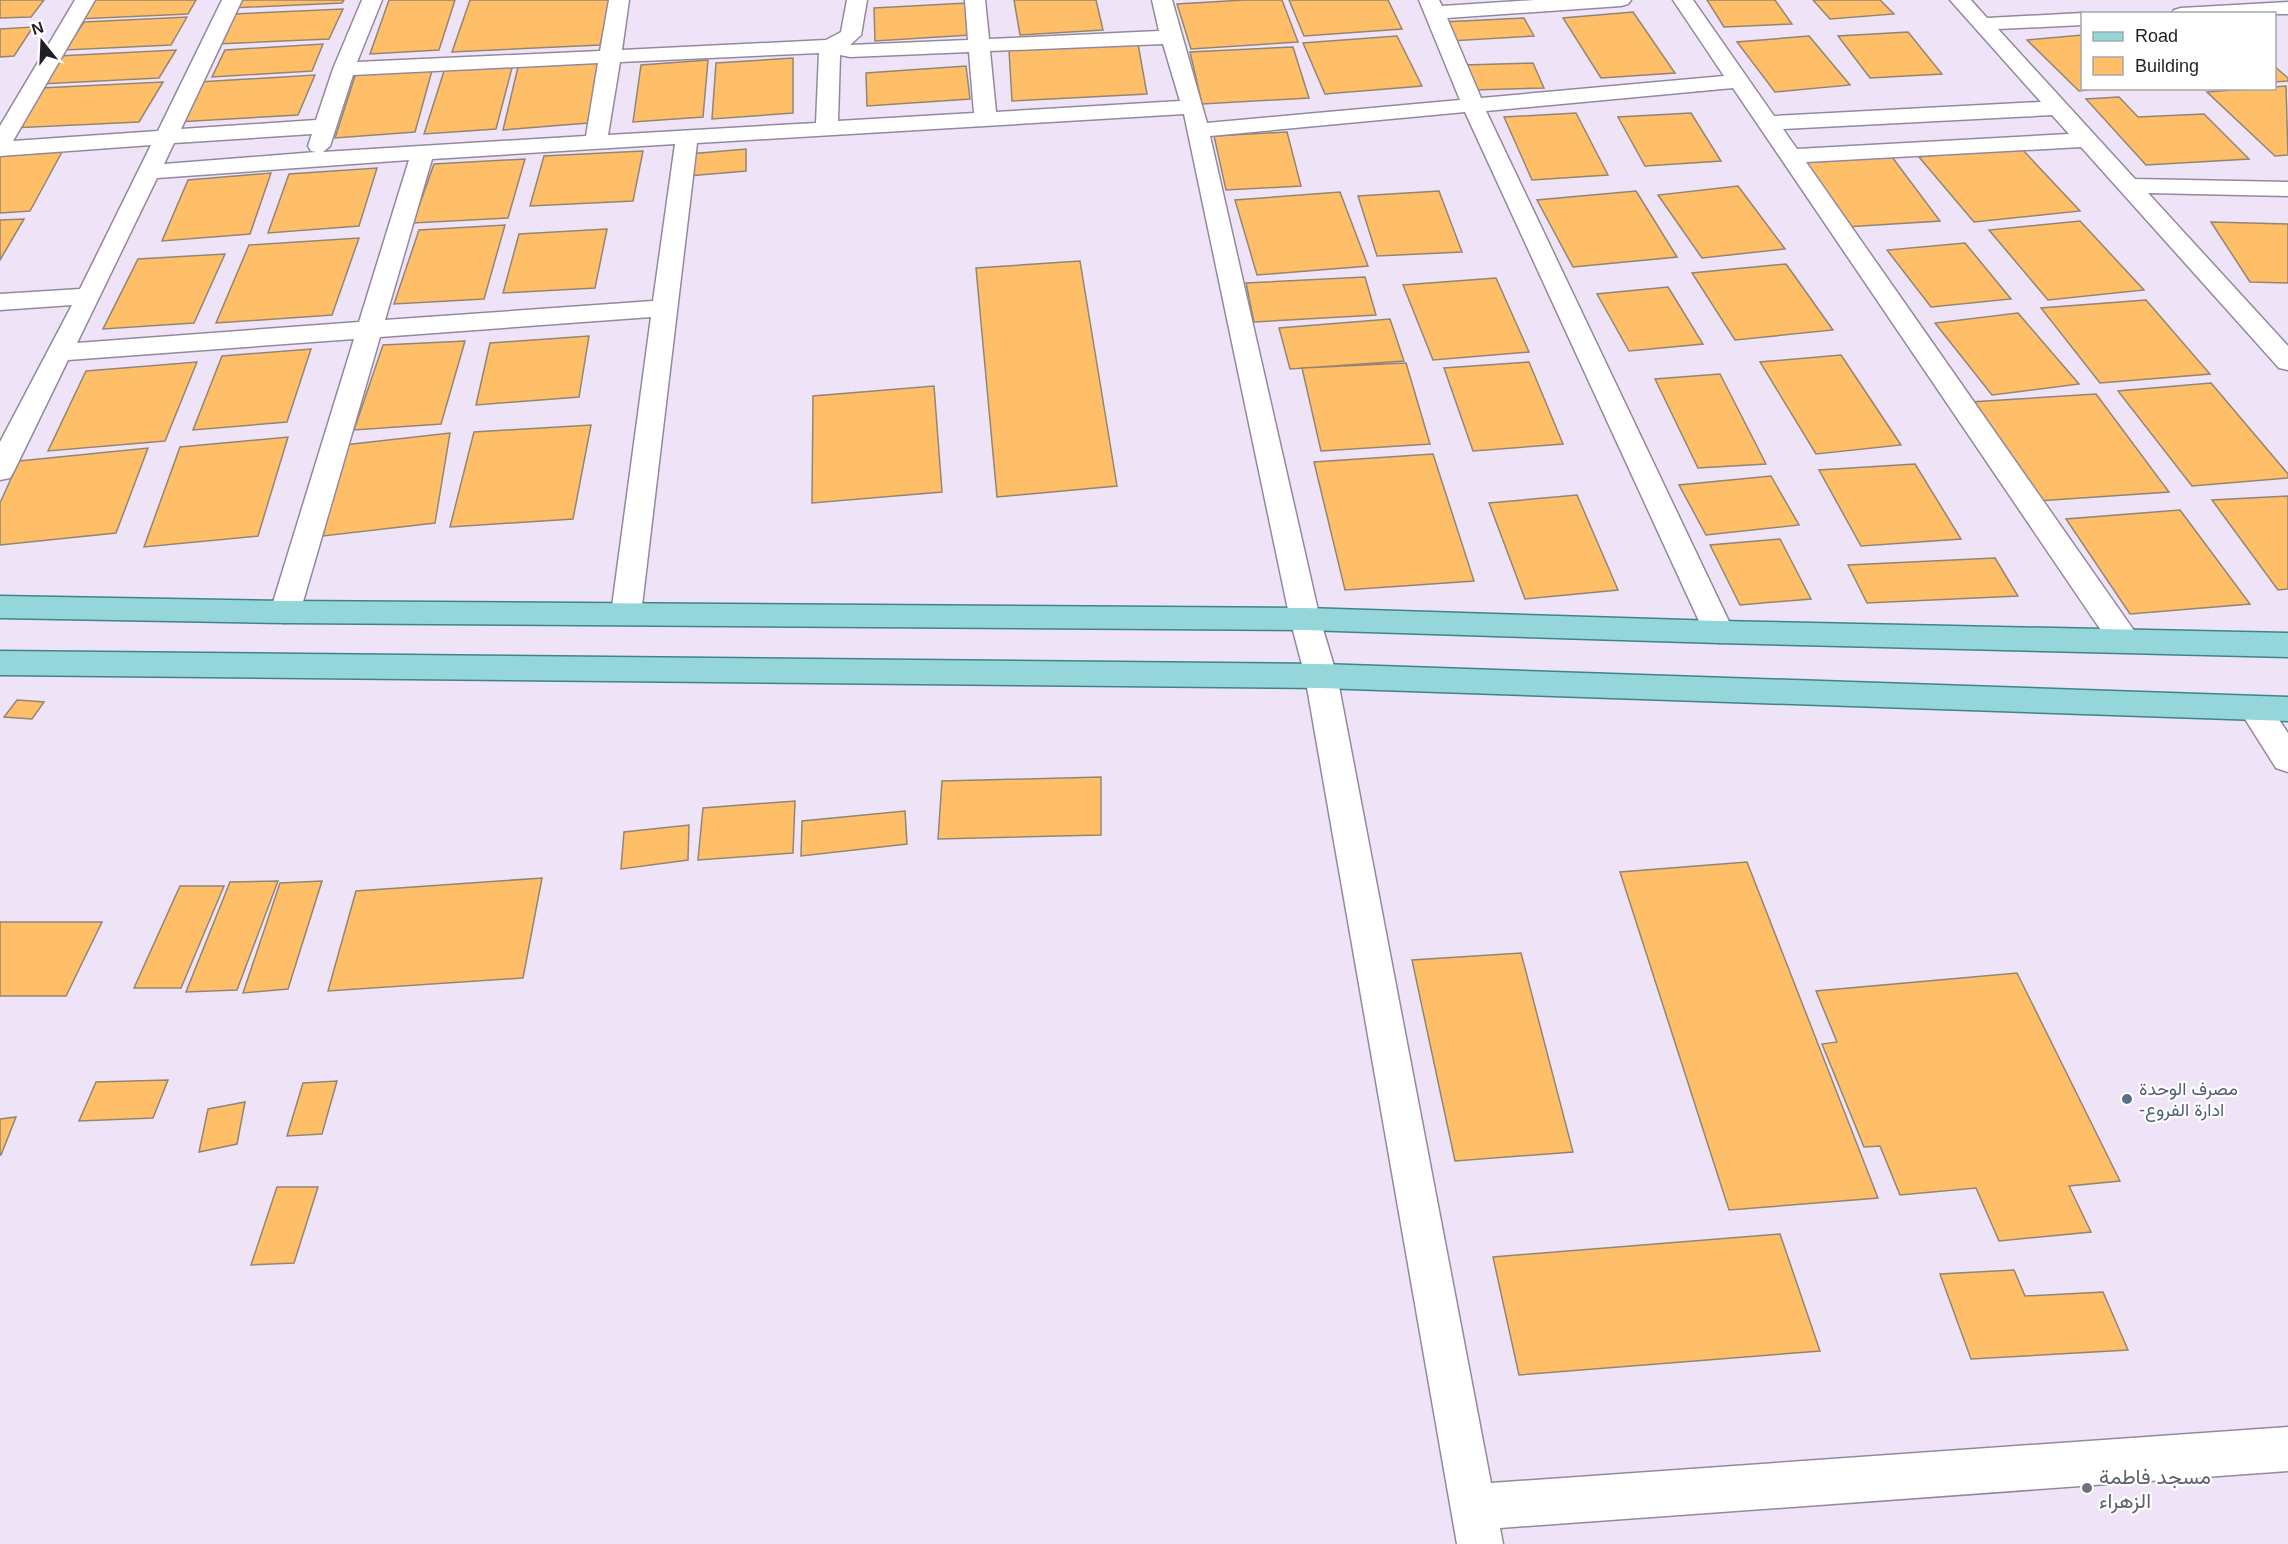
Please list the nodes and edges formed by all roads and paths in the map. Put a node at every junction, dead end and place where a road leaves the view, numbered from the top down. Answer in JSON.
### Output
{"nodes":[{"id":1,"x":86,"y":0,"type":"edge"},
{"id":2,"x":232,"y":0,"type":"edge"},
{"id":3,"x":372,"y":0,"type":"edge"},
{"id":4,"x":619,"y":0,"type":"edge"},
{"id":5,"x":857,"y":0,"type":"edge"},
{"id":6,"x":975,"y":0,"type":"edge"},
{"id":7,"x":1162,"y":0,"type":"edge"},
{"id":8,"x":1621,"y":0,"type":"edge"},
{"id":9,"x":1683,"y":0,"type":"edge"},
{"id":10,"x":1960,"y":0,"type":"edge"},
{"id":11,"x":1432,"y":7,"type":"edge"},
{"id":12,"x":2288,"y":8,"type":"edge"},
{"id":13,"x":2217,"y":12,"type":"edge"},
{"id":14,"x":2081,"y":19,"type":"edge"},
{"id":15,"x":1982,"y":24,"type":"junction"},
{"id":16,"x":1171,"y":38,"type":"junction"},
{"id":17,"x":979,"y":45,"type":"junction"},
{"id":18,"x":830,"y":46,"type":"junction"},
{"id":19,"x":612,"y":55,"type":"junction"},
{"id":20,"x":344,"y":69,"type":"junction"},
{"id":21,"x":1739,"y":81,"type":"junction"},
{"id":22,"x":1473,"y":106,"type":"junction"},
{"id":23,"x":2057,"y":108,"type":"junction"},
{"id":24,"x":1196,"y":118,"type":"junction"},
{"id":25,"x":986,"y":119,"type":"junction"},
{"id":26,"x":1769,"y":123,"type":"junction"},
{"id":27,"x":324,"y":126,"type":"junction"},
{"id":28,"x":827,"y":129,"type":"junction"},
{"id":29,"x":165,"y":137,"type":"junction"},
{"id":30,"x":687,"y":137,"type":"junction"},
{"id":31,"x":2086,"y":140,"type":"junction"},
{"id":32,"x":596,"y":143,"type":"junction"},
{"id":33,"x":0,"y":147,"type":"edge"},
{"id":34,"x":422,"y":154,"type":"junction"},
{"id":35,"x":1792,"y":156,"type":"junction"},
{"id":36,"x":316,"y":159,"type":"junction"},
{"id":37,"x":149,"y":172,"type":"junction"},
{"id":38,"x":2129,"y":186,"type":"junction"},
{"id":39,"x":2288,"y":189,"type":"edge"},
{"id":40,"x":89,"y":296,"type":"junction"},
{"id":41,"x":0,"y":302,"type":"edge"},
{"id":42,"x":666,"y":308,"type":"junction"},
{"id":43,"x":369,"y":331,"type":"junction"},
{"id":44,"x":60,"y":352,"type":"junction"},
{"id":45,"x":2288,"y":362,"type":"edge"},
{"id":46,"x":0,"y":471,"type":"edge"},
{"id":47,"x":0,"y":607,"type":"edge"},
{"id":48,"x":285,"y":612,"type":"junction"},
{"id":49,"x":626,"y":614,"type":"junction"},
{"id":50,"x":1305,"y":619,"type":"junction"},
{"id":51,"x":1719,"y":632,"type":"junction"},
{"id":52,"x":2124,"y":640,"type":"junction"},
{"id":53,"x":2288,"y":645,"type":"edge"},
{"id":54,"x":0,"y":663,"type":"edge"},
{"id":55,"x":1321,"y":676,"type":"junction"},
{"id":56,"x":2254,"y":708,"type":"junction"},
{"id":57,"x":2288,"y":709,"type":"edge"},
{"id":58,"x":2288,"y":759,"type":"edge"},
{"id":59,"x":2288,"y":1449,"type":"edge"},
{"id":60,"x":1476,"y":1525,"type":"edge"}],
"edges":[{"from":1,"to":33,"type":"street"},
{"from":2,"to":29,"type":"street"},
{"from":3,"to":20,"type":"street"},
{"from":4,"to":19,"type":"street"},
{"from":5,"to":18,"type":"street"},
{"from":6,"to":17,"type":"street"},
{"from":7,"to":16,"type":"street"},
{"from":8,"to":11,"type":"street"},
{"from":9,"to":21,"type":"street"},
{"from":10,"to":15,"type":"street"},
{"from":11,"to":22,"type":"street"},
{"from":12,"to":13,"type":"street"},
{"from":14,"to":15,"type":"street"},
{"from":15,"to":23,"type":"street"},
{"from":16,"to":17,"type":"street"},
{"from":16,"to":24,"type":"street"},
{"from":17,"to":18,"type":"street"},
{"from":17,"to":25,"type":"street"},
{"from":18,"to":19,"type":"street"},
{"from":18,"to":28,"type":"street"},
{"from":19,"to":20,"type":"street"},
{"from":19,"to":32,"type":"street"},
{"from":20,"to":27,"type":"street"},
{"from":21,"to":22,"type":"street"},
{"from":21,"to":26,"type":"street"},
{"from":22,"to":24,"type":"street"},
{"from":22,"to":51,"type":"street"},
{"from":23,"to":26,"type":"street"},
{"from":23,"to":31,"type":"street"},
{"from":24,"to":25,"type":"street"},
{"from":24,"to":50,"type":"street"},
{"from":25,"to":28,"type":"street"},
{"from":26,"to":35,"type":"street"},
{"from":27,"to":29,"type":"street"},
{"from":27,"to":36,"type":"street"},
{"from":28,"to":30,"type":"street"},
{"from":29,"to":33,"type":"street"},
{"from":29,"to":37,"type":"street"},
{"from":30,"to":32,"type":"street"},
{"from":30,"to":42,"type":"street"},
{"from":31,"to":35,"type":"street"},
{"from":31,"to":38,"type":"street"},
{"from":32,"to":34,"type":"street"},
{"from":34,"to":36,"type":"street"},
{"from":34,"to":43,"type":"street"},
{"from":35,"to":52,"type":"street"},
{"from":36,"to":37,"type":"street"},
{"from":37,"to":40,"type":"street"},
{"from":38,"to":39,"type":"street"},
{"from":38,"to":45,"type":"street"},
{"from":40,"to":41,"type":"street"},
{"from":40,"to":44,"type":"street"},
{"from":42,"to":43,"type":"street"},
{"from":42,"to":49,"type":"street"},
{"from":43,"to":44,"type":"street"},
{"from":43,"to":48,"type":"street"},
{"from":44,"to":46,"type":"street"},
{"from":47,"to":48,"type":"main road"},
{"from":48,"to":49,"type":"main road"},
{"from":49,"to":50,"type":"main road"},
{"from":50,"to":51,"type":"main road"},
{"from":50,"to":55,"type":"street"},
{"from":51,"to":52,"type":"main road"},
{"from":52,"to":53,"type":"main road"},
{"from":54,"to":55,"type":"main road"},
{"from":55,"to":56,"type":"main road"},
{"from":55,"to":60,"type":"street"},
{"from":56,"to":57,"type":"main road"},
{"from":56,"to":58,"type":"street"},
{"from":59,"to":60,"type":"street"}]}
